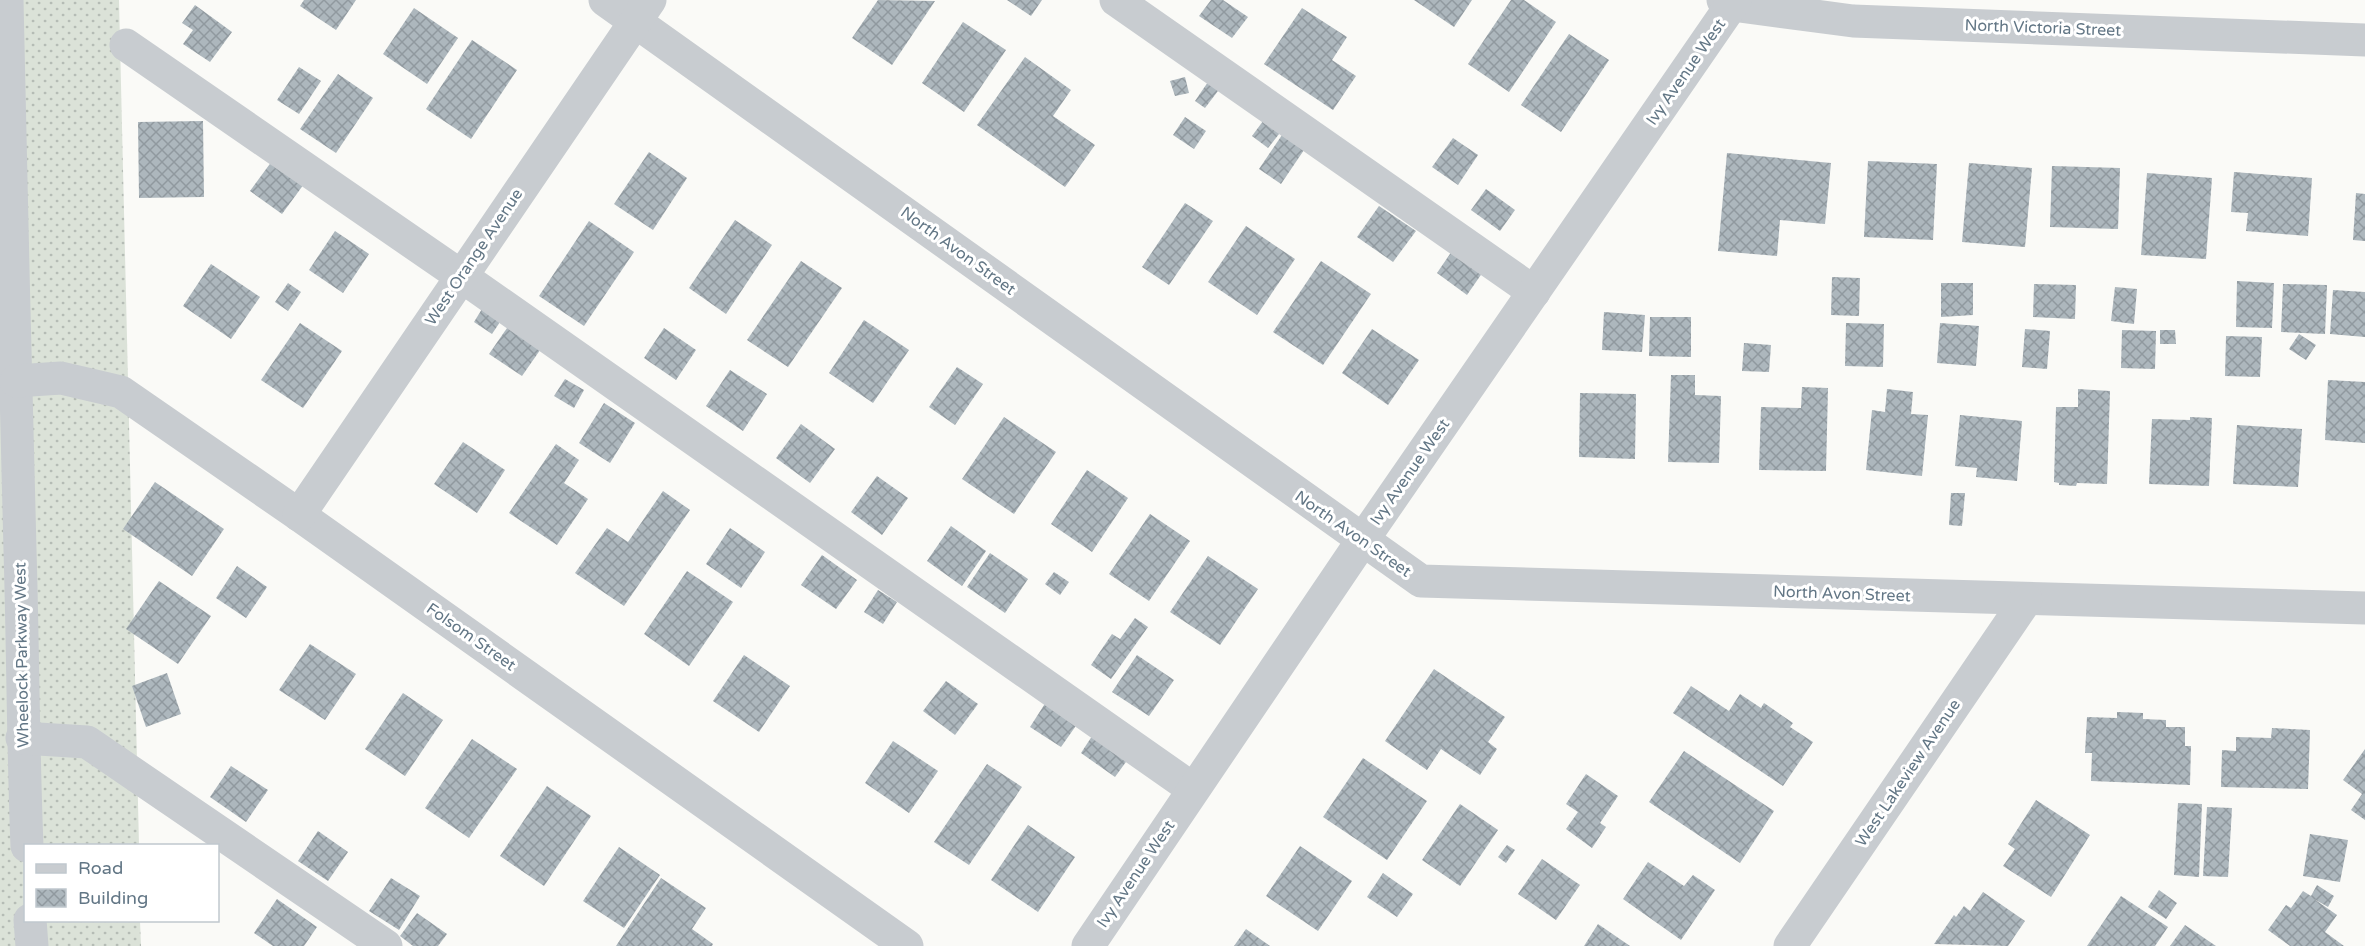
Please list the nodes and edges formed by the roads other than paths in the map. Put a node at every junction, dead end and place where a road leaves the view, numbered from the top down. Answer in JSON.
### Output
{"nodes":[{"id":1,"x":7,"y":0,"type":"edge"},
{"id":2,"x":605,"y":0,"type":"edge"},
{"id":3,"x":1116,"y":0,"type":"edge"},
{"id":4,"x":1730,"y":2,"type":"edge"},
{"id":5,"x":643,"y":11,"type":"edge"},
{"id":6,"x":2365,"y":40,"type":"edge"},
{"id":7,"x":126,"y":45,"type":"dead end"},
{"id":8,"x":461,"y":276,"type":"junction"},
{"id":9,"x":1534,"y":292,"type":"junction"},
{"id":10,"x":16,"y":381,"type":"junction"},
{"id":11,"x":9,"y":464,"type":"edge"},
{"id":12,"x":298,"y":515,"type":"junction"},
{"id":13,"x":1362,"y":541,"type":"junction"},
{"id":14,"x":2026,"y":600,"type":"junction"},
{"id":15,"x":2365,"y":609,"type":"edge"},
{"id":16,"x":22,"y":738,"type":"junction"},
{"id":17,"x":1193,"y":789,"type":"junction"},
{"id":18,"x":27,"y":844,"type":"edge"},
{"id":19,"x":30,"y":922,"type":"edge"},
{"id":20,"x":32,"y":946,"type":"edge"},
{"id":21,"x":386,"y":946,"type":"edge"},
{"id":22,"x":908,"y":946,"type":"edge"},
{"id":23,"x":1088,"y":946,"type":"edge"},
{"id":24,"x":1790,"y":946,"type":"edge"}],
"edges":[{"from":1,"to":10,"type":"street","name":"Wheelock Parkway West"},
{"from":2,"to":5,"type":"street","name":"North Avon Street"},
{"from":3,"to":9,"type":"street"},
{"from":4,"to":6,"type":"street","name":"North Victoria Street"},
{"from":4,"to":9,"type":"street","name":"Ivy Avenue West"},
{"from":5,"to":8,"type":"street","name":"West Orange Avenue"},
{"from":5,"to":13,"type":"street","name":"North Avon Street"},
{"from":7,"to":8,"type":"street"},
{"from":8,"to":12,"type":"street","name":"West Orange Avenue"},
{"from":8,"to":17,"type":"street"},
{"from":9,"to":13,"type":"street","name":"Ivy Avenue West"},
{"from":10,"to":11,"type":"street","name":"Wheelock Parkway West"},
{"from":10,"to":12,"type":"street","name":"Folsom Street"},
{"from":11,"to":16,"type":"street","name":"Wheelock Parkway West"},
{"from":12,"to":22,"type":"street","name":"Folsom Street"},
{"from":13,"to":14,"type":"street","name":"North Avon Street"},
{"from":13,"to":17,"type":"street","name":"Ivy Avenue West"},
{"from":14,"to":15,"type":"street","name":"North Avon Street"},
{"from":14,"to":24,"type":"street","name":"West Lakeview Avenue"},
{"from":16,"to":18,"type":"street","name":"Wheelock Parkway West"},
{"from":16,"to":21,"type":"street"},
{"from":17,"to":23,"type":"street","name":"Ivy Avenue West"},
{"from":19,"to":20,"type":"street"}]}
